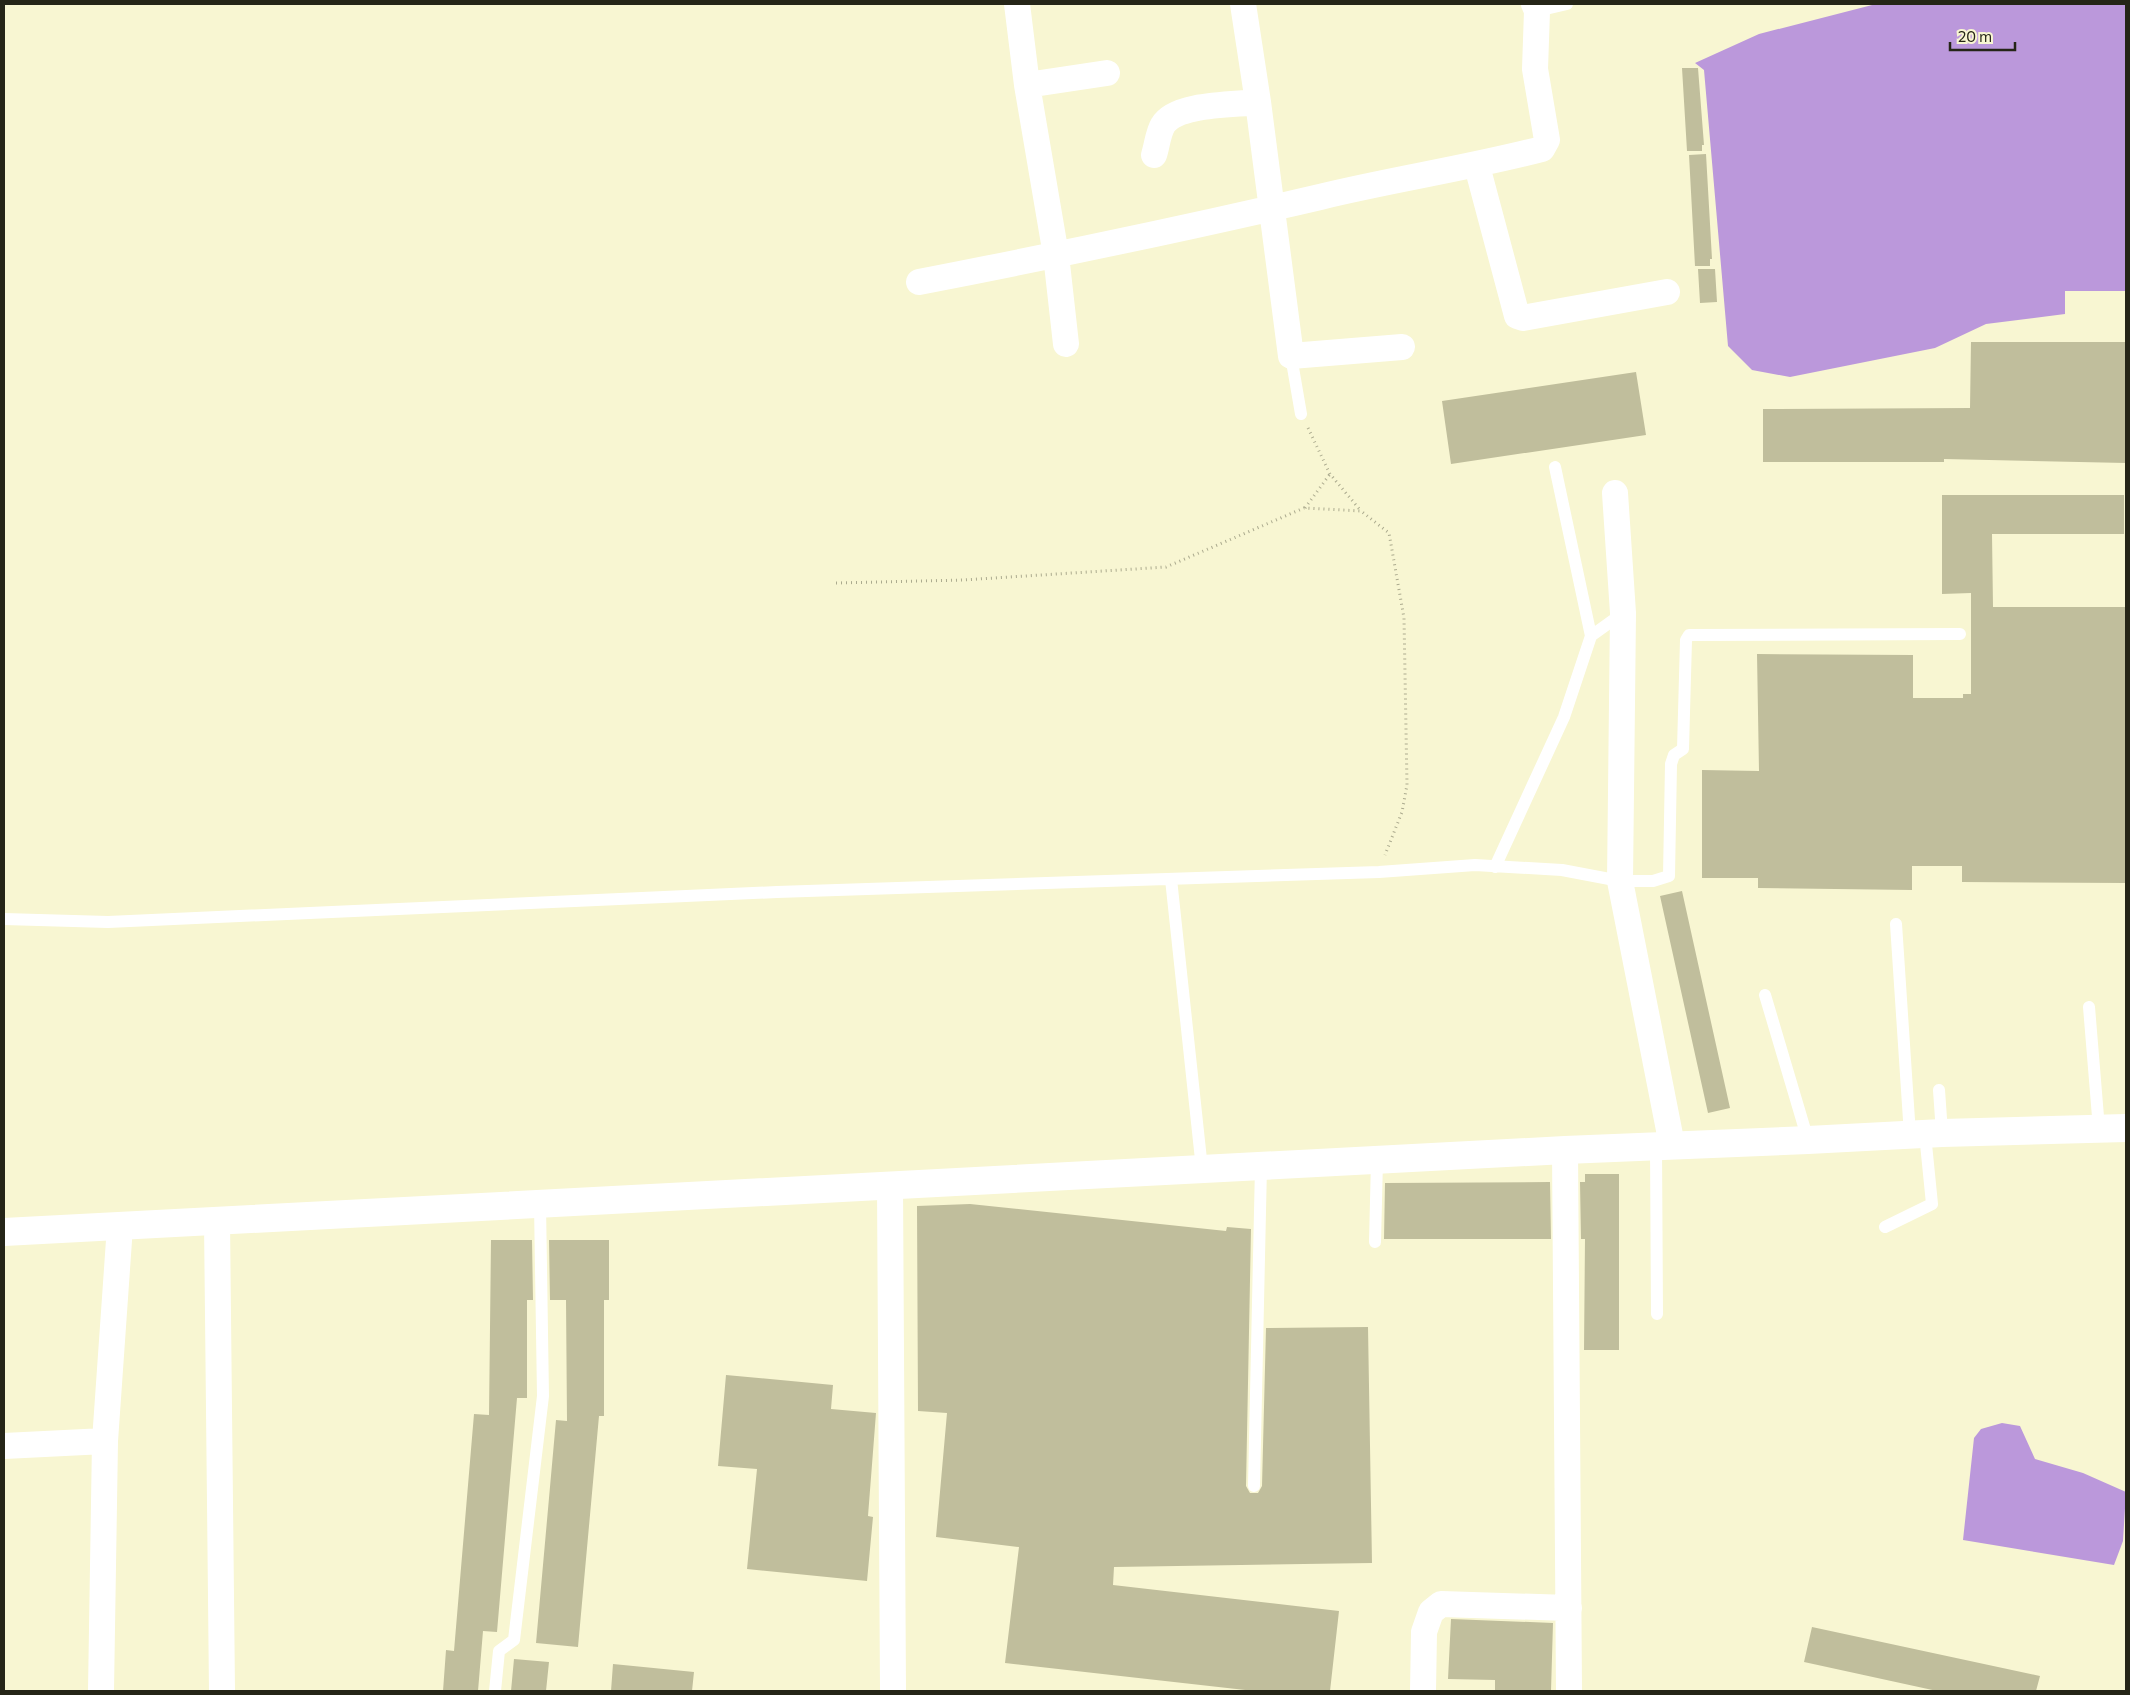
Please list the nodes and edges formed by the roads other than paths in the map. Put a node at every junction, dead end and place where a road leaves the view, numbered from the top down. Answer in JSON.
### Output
{"nodes":[{"id":1,"x":1017,"y":4,"type":"edge"},
{"id":2,"x":1243,"y":4,"type":"edge"},
{"id":3,"x":1567,"y":4,"type":"edge"},
{"id":4,"x":1536,"y":7,"type":"edge"},
{"id":5,"x":1107,"y":73,"type":"dead end"},
{"id":6,"x":1026,"y":85,"type":"junction"},
{"id":7,"x":1258,"y":102,"type":"junction"},
{"id":8,"x":1154,"y":155,"type":"dead end"},
{"id":9,"x":1477,"y":166,"type":"junction"},
{"id":10,"x":1271,"y":209,"type":"junction"},
{"id":11,"x":1056,"y":256,"type":"junction"},
{"id":12,"x":919,"y":282,"type":"dead end"},
{"id":13,"x":1667,"y":292,"type":"dead end"},
{"id":14,"x":1066,"y":344,"type":"dead end"},
{"id":15,"x":1402,"y":347,"type":"dead end"},
{"id":16,"x":1291,"y":356,"type":"junction"},
{"id":17,"x":1304,"y":420,"type":"road end"},
{"id":18,"x":1555,"y":467,"type":"dead end"},
{"id":19,"x":1614,"y":494,"type":"dead end"},
{"id":20,"x":1623,"y":613,"type":"junction"},
{"id":21,"x":1960,"y":634,"type":"dead end"},
{"id":22,"x":1590,"y":636,"type":"junction"},
{"id":23,"x":1495,"y":867,"type":"junction"},
{"id":24,"x":1171,"y":879,"type":"junction"},
{"id":25,"x":1620,"y":881,"type":"junction"},
{"id":26,"x":4,"y":919,"type":"edge"},
{"id":27,"x":1896,"y":924,"type":"dead end"},
{"id":28,"x":1765,"y":995,"type":"dead end"},
{"id":29,"x":2089,"y":1007,"type":"dead end"},
{"id":30,"x":1939,"y":1090,"type":"dead end"},
{"id":31,"x":2126,"y":1128,"type":"edge"},
{"id":32,"x":2099,"y":1129,"type":"junction"},
{"id":33,"x":1925,"y":1134,"type":"junction"},
{"id":34,"x":1808,"y":1140,"type":"junction"},
{"id":35,"x":1664,"y":1146,"type":"junction"},
{"id":36,"x":1565,"y":1150,"type":"junction"},
{"id":37,"x":1377,"y":1160,"type":"junction"},
{"id":38,"x":1261,"y":1166,"type":"junction"},
{"id":39,"x":1202,"y":1169,"type":"junction"},
{"id":40,"x":890,"y":1186,"type":"junction"},
{"id":41,"x":540,"y":1204,"type":"junction"},
{"id":42,"x":217,"y":1221,"type":"junction"},
{"id":43,"x":120,"y":1226,"type":"junction"},
{"id":44,"x":1884,"y":1227,"type":"dead end"},
{"id":45,"x":4,"y":1232,"type":"edge"},
{"id":46,"x":1375,"y":1242,"type":"dead end"},
{"id":47,"x":1657,"y":1314,"type":"dead end"},
{"id":48,"x":105,"y":1441,"type":"junction"},
{"id":49,"x":4,"y":1446,"type":"edge"},
{"id":50,"x":1254,"y":1486,"type":"dead end"},
{"id":51,"x":1569,"y":1608,"type":"junction"},
{"id":52,"x":101,"y":1691,"type":"edge"},
{"id":53,"x":222,"y":1691,"type":"edge"},
{"id":54,"x":495,"y":1691,"type":"edge"},
{"id":55,"x":894,"y":1691,"type":"edge"},
{"id":56,"x":1423,"y":1691,"type":"edge"},
{"id":57,"x":1569,"y":1691,"type":"edge"}],
"edges":[{"from":1,"to":6,"type":"street"},
{"from":2,"to":7,"type":"street"},
{"from":3,"to":4,"type":"lane"},
{"from":4,"to":9,"type":"street"},
{"from":5,"to":6,"type":"street"},
{"from":6,"to":11,"type":"street"},
{"from":7,"to":8,"type":"street"},
{"from":7,"to":10,"type":"street"},
{"from":9,"to":10,"type":"street"},
{"from":9,"to":13,"type":"street"},
{"from":10,"to":11,"type":"street"},
{"from":10,"to":16,"type":"street"},
{"from":11,"to":12,"type":"street"},
{"from":11,"to":14,"type":"street"},
{"from":15,"to":16,"type":"street"},
{"from":16,"to":17,"type":"lane"},
{"from":18,"to":22,"type":"lane"},
{"from":19,"to":20,"type":"street"},
{"from":20,"to":22,"type":"lane"},
{"from":20,"to":25,"type":"street"},
{"from":21,"to":25,"type":"lane"},
{"from":22,"to":23,"type":"lane"},
{"from":23,"to":24,"type":"lane"},
{"from":23,"to":25,"type":"lane"},
{"from":24,"to":26,"type":"lane"},
{"from":24,"to":39,"type":"lane"},
{"from":25,"to":35,"type":"street"},
{"from":27,"to":33,"type":"lane"},
{"from":28,"to":34,"type":"lane"},
{"from":29,"to":32,"type":"lane"},
{"from":30,"to":33,"type":"lane"},
{"from":31,"to":32,"type":"street"},
{"from":32,"to":33,"type":"street"},
{"from":33,"to":34,"type":"street"},
{"from":33,"to":44,"type":"lane"},
{"from":34,"to":35,"type":"street"},
{"from":35,"to":36,"type":"street"},
{"from":35,"to":47,"type":"lane"},
{"from":36,"to":37,"type":"street"},
{"from":36,"to":51,"type":"street"},
{"from":37,"to":38,"type":"street"},
{"from":37,"to":46,"type":"lane"},
{"from":38,"to":39,"type":"street"},
{"from":38,"to":50,"type":"lane"},
{"from":39,"to":40,"type":"street"},
{"from":40,"to":41,"type":"street"},
{"from":40,"to":55,"type":"street"},
{"from":41,"to":42,"type":"street"},
{"from":41,"to":54,"type":"lane"},
{"from":42,"to":43,"type":"street"},
{"from":42,"to":53,"type":"street"},
{"from":43,"to":45,"type":"street"},
{"from":43,"to":48,"type":"street"},
{"from":48,"to":49,"type":"street"},
{"from":48,"to":52,"type":"street"},
{"from":51,"to":56,"type":"street"},
{"from":51,"to":57,"type":"street"}]}
